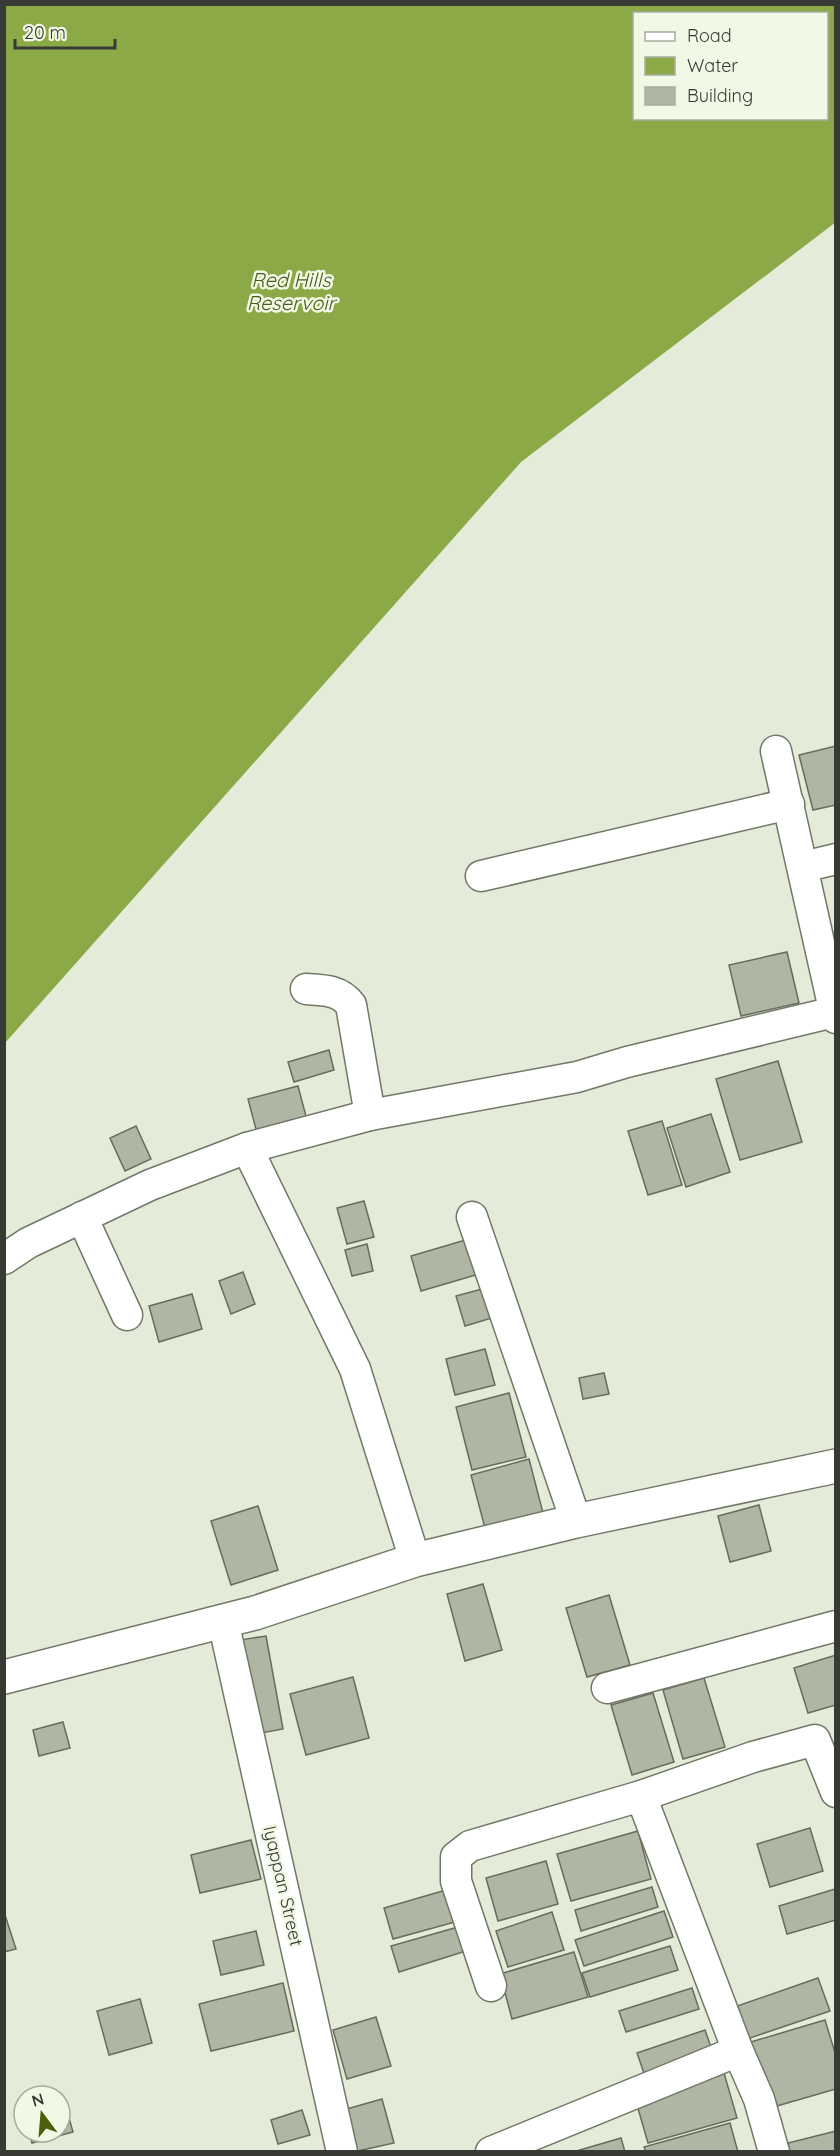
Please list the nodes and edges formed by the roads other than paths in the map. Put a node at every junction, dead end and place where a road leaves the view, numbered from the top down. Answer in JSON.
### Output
{"nodes":[{"id":1,"x":776,"y":751,"type":"dead end"},
{"id":2,"x":789,"y":804,"type":"junction"},
{"id":3,"x":836,"y":860,"type":"edge"},
{"id":4,"x":803,"y":867,"type":"junction"},
{"id":5,"x":482,"y":876,"type":"dead end"},
{"id":6,"x":306,"y":989,"type":"dead end"},
{"id":7,"x":835,"y":1015,"type":"edge"},
{"id":8,"x":370,"y":1115,"type":"junction"},
{"id":9,"x":247,"y":1148,"type":"junction"},
{"id":10,"x":82,"y":1217,"type":"junction"},
{"id":11,"x":472,"y":1217,"type":"dead end"},
{"id":12,"x":4,"y":1259,"type":"edge"},
{"id":13,"x":127,"y":1316,"type":"dead end"},
{"id":14,"x":836,"y":1466,"type":"edge"},
{"id":15,"x":576,"y":1521,"type":"junction"},
{"id":16,"x":415,"y":1560,"type":"junction"},
{"id":17,"x":223,"y":1621,"type":"junction"},
{"id":18,"x":836,"y":1626,"type":"edge"},
{"id":19,"x":4,"y":1677,"type":"edge"},
{"id":20,"x":607,"y":1688,"type":"dead end"},
{"id":21,"x":825,"y":1737,"type":"edge"},
{"id":22,"x":836,"y":1792,"type":"edge"},
{"id":23,"x":641,"y":1796,"type":"junction"},
{"id":24,"x":491,"y":1986,"type":"dead end"},
{"id":25,"x":738,"y":2051,"type":"junction"},
{"id":26,"x":342,"y":2151,"type":"edge"},
{"id":27,"x":491,"y":2151,"type":"edge"},
{"id":28,"x":774,"y":2151,"type":"edge"}],
"edges":[{"from":1,"to":2,"type":"street"},
{"from":2,"to":4,"type":"street"},
{"from":2,"to":5,"type":"street"},
{"from":3,"to":4,"type":"street"},
{"from":4,"to":7,"type":"street"},
{"from":6,"to":8,"type":"street"},
{"from":7,"to":8,"type":"street"},
{"from":8,"to":9,"type":"street"},
{"from":9,"to":10,"type":"street"},
{"from":9,"to":16,"type":"street"},
{"from":10,"to":12,"type":"street"},
{"from":10,"to":13,"type":"street"},
{"from":11,"to":15,"type":"street"},
{"from":14,"to":15,"type":"street"},
{"from":15,"to":16,"type":"street"},
{"from":16,"to":17,"type":"street"},
{"from":17,"to":19,"type":"street"},
{"from":17,"to":26,"type":"street","name":"Iyappan Street"},
{"from":18,"to":20,"type":"street"},
{"from":21,"to":22,"type":"street"},
{"from":21,"to":23,"type":"street"},
{"from":23,"to":24,"type":"street"},
{"from":23,"to":25,"type":"street"},
{"from":25,"to":27,"type":"street"},
{"from":25,"to":28,"type":"street"}]}
